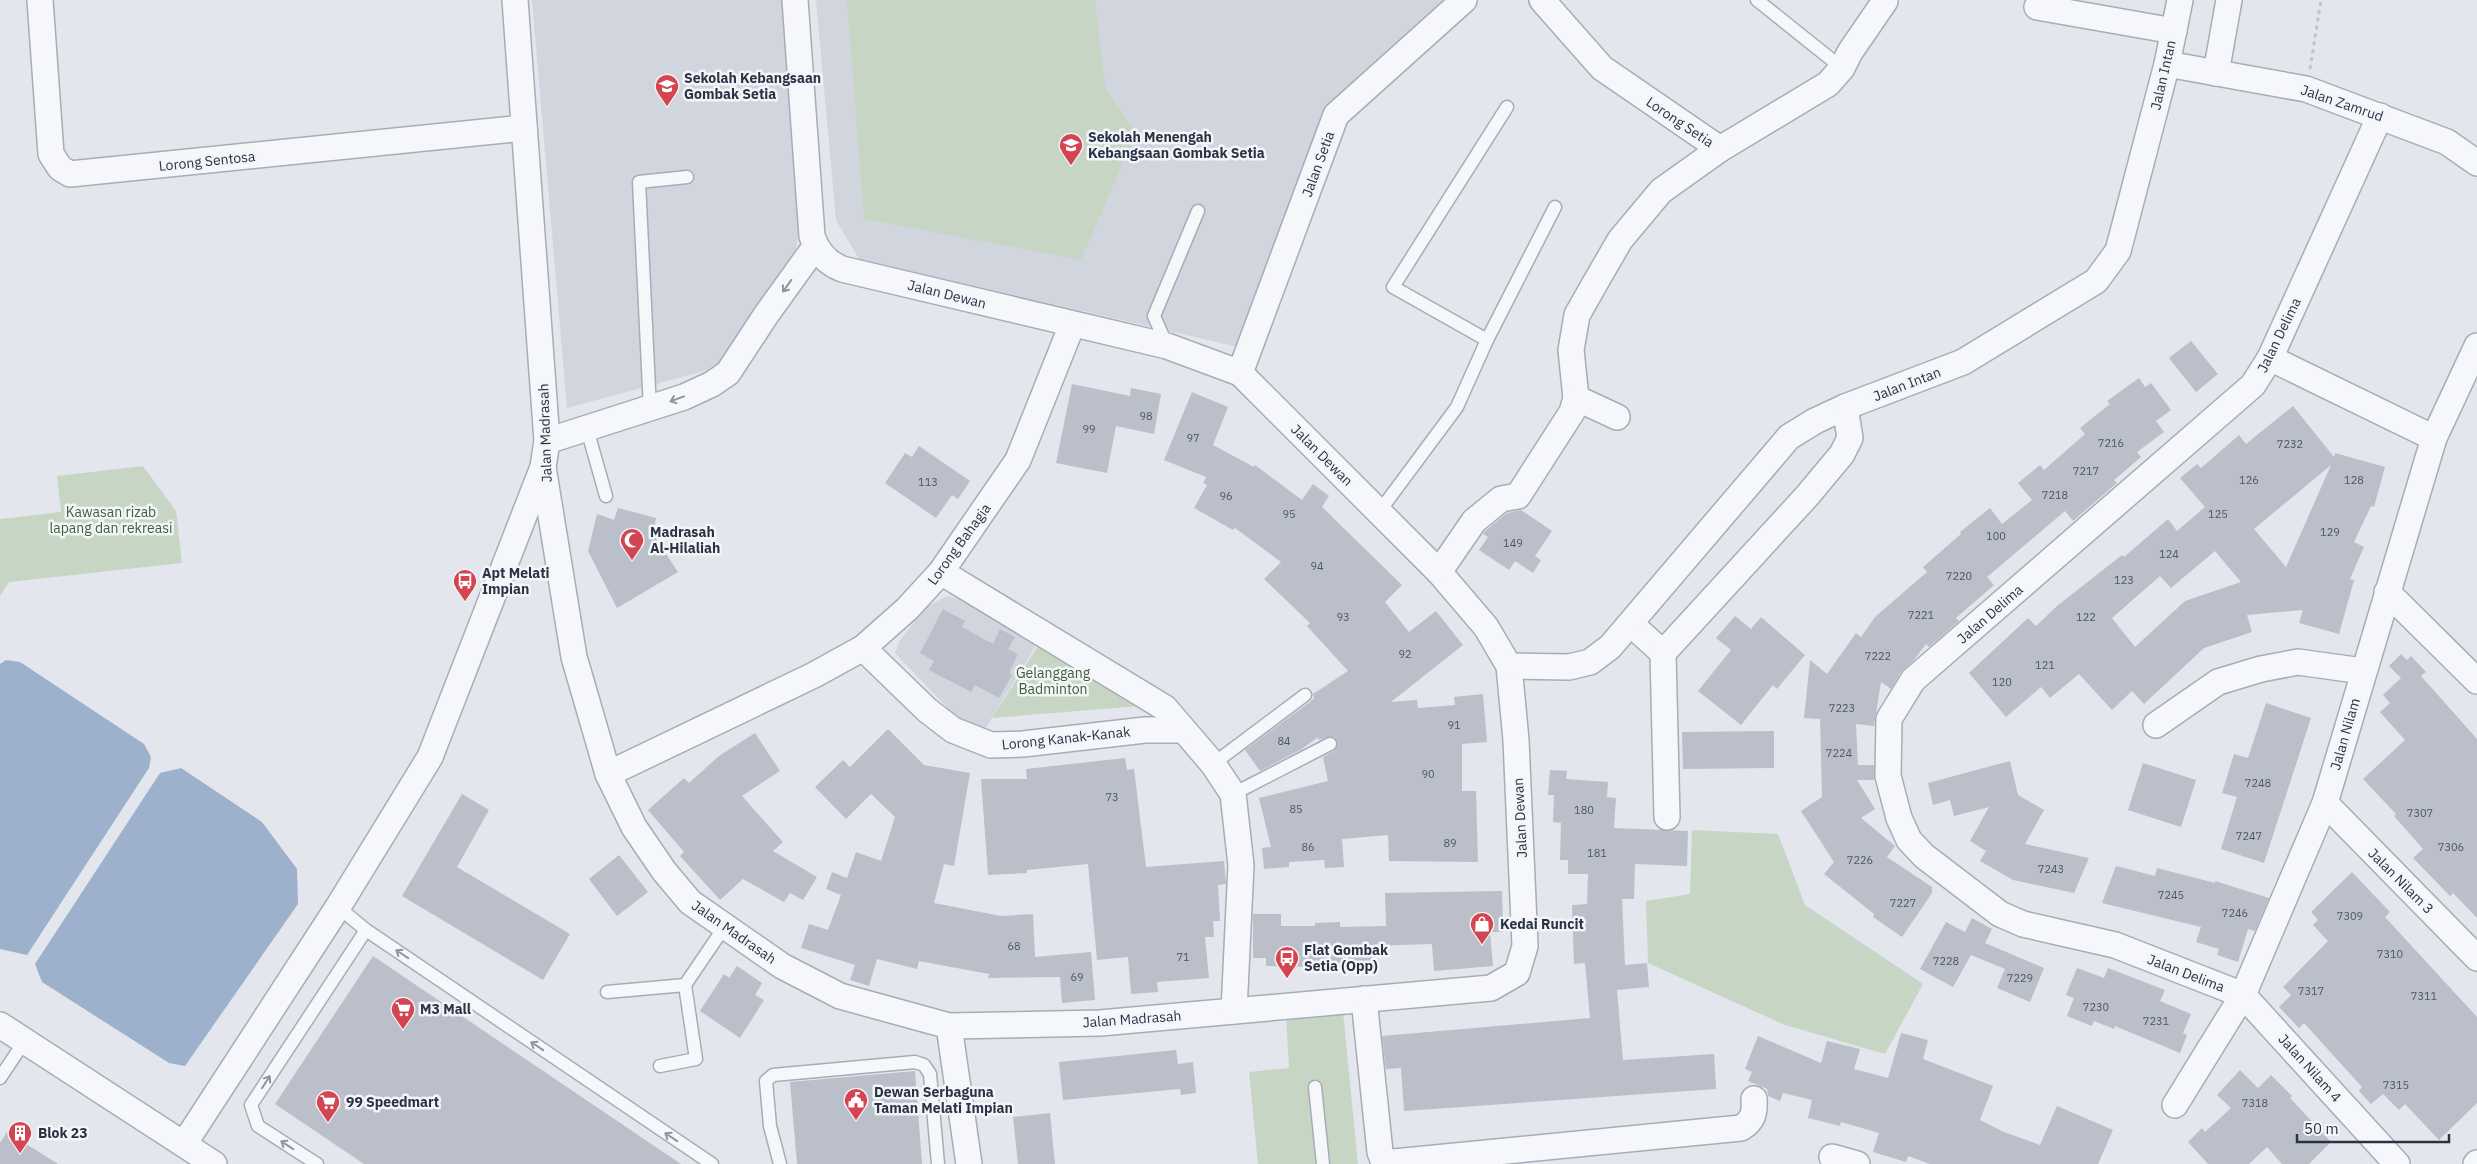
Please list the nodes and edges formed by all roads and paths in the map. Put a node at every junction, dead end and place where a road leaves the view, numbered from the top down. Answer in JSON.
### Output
{"nodes":[{"id":1,"x":40,"y":0,"type":"edge"},
{"id":2,"x":515,"y":0,"type":"edge"},
{"id":3,"x":795,"y":0,"type":"edge"},
{"id":4,"x":1464,"y":0,"type":"edge"},
{"id":5,"x":1542,"y":0,"type":"edge"},
{"id":6,"x":1757,"y":0,"type":"edge"},
{"id":7,"x":2180,"y":0,"type":"edge"},
{"id":8,"x":2229,"y":0,"type":"edge"},
{"id":9,"x":2321,"y":0,"type":"edge"},
{"id":10,"x":1886,"y":1,"type":"dead end"},
{"id":11,"x":2037,"y":7,"type":"dead end"},
{"id":12,"x":2174,"y":31,"type":"junction"},
{"id":13,"x":2168,"y":64,"type":"junction"},
{"id":14,"x":1842,"y":68,"type":"junction"},
{"id":15,"x":2216,"y":73,"type":"junction"},
{"id":16,"x":2306,"y":89,"type":"junction"},
{"id":17,"x":1507,"y":106,"type":"dead end"},
{"id":18,"x":2380,"y":116,"type":"junction"},
{"id":19,"x":524,"y":128,"type":"junction"},
{"id":20,"x":1720,"y":149,"type":"junction"},
{"id":21,"x":2477,"y":163,"type":"edge"},
{"id":22,"x":687,"y":177,"type":"dead end"},
{"id":23,"x":1555,"y":207,"type":"dead end"},
{"id":24,"x":1198,"y":211,"type":"dead end"},
{"id":25,"x":816,"y":247,"type":"junction"},
{"id":26,"x":1072,"y":325,"type":"junction"},
{"id":27,"x":1487,"y":340,"type":"junction"},
{"id":28,"x":1166,"y":346,"type":"junction"},
{"id":29,"x":2477,"y":346,"type":"edge"},
{"id":30,"x":2270,"y":358,"type":"junction"},
{"id":31,"x":1240,"y":373,"type":"junction"},
{"id":32,"x":1576,"y":398,"type":"junction"},
{"id":33,"x":1845,"y":407,"type":"junction"},
{"id":34,"x":650,"y":408,"type":"junction"},
{"id":35,"x":1617,"y":417,"type":"dead end"},
{"id":36,"x":587,"y":429,"type":"junction"},
{"id":37,"x":2434,"y":438,"type":"junction"},
{"id":38,"x":547,"y":441,"type":"junction"},
{"id":39,"x":543,"y":467,"type":"junction"},
{"id":40,"x":606,"y":496,"type":"dead end"},
{"id":41,"x":1379,"y":512,"type":"junction"},
{"id":42,"x":941,"y":572,"type":"junction"},
{"id":43,"x":1439,"y":572,"type":"junction"},
{"id":44,"x":2387,"y":592,"type":"junction"},
{"id":45,"x":1630,"y":624,"type":"junction"},
{"id":46,"x":863,"y":648,"type":"junction"},
{"id":47,"x":1663,"y":653,"type":"junction"},
{"id":48,"x":1509,"y":666,"type":"junction"},
{"id":49,"x":2363,"y":671,"type":"junction"},
{"id":50,"x":2477,"y":681,"type":"edge"},
{"id":51,"x":1304,"y":695,"type":"dead end"},
{"id":52,"x":2156,"y":725,"type":"dead end"},
{"id":53,"x":1182,"y":730,"type":"junction"},
{"id":54,"x":1330,"y":744,"type":"dead end"},
{"id":55,"x":1213,"y":764,"type":"junction"},
{"id":56,"x":608,"y":774,"type":"junction"},
{"id":57,"x":1233,"y":794,"type":"junction"},
{"id":58,"x":2325,"y":804,"type":"junction"},
{"id":59,"x":1667,"y":817,"type":"dead end"},
{"id":60,"x":338,"y":907,"type":"junction"},
{"id":61,"x":725,"y":926,"type":"junction"},
{"id":62,"x":366,"y":930,"type":"junction"},
{"id":63,"x":1526,"y":946,"type":"joint"},
{"id":64,"x":2477,"y":958,"type":"edge"},
{"id":65,"x":686,"y":985,"type":"junction"},
{"id":66,"x":607,"y":992,"type":"dead end"},
{"id":67,"x":2243,"y":995,"type":"junction"},
{"id":68,"x":1364,"y":999,"type":"junction"},
{"id":69,"x":1234,"y":1011,"type":"junction"},
{"id":70,"x":0,"y":1025,"type":"edge"},
{"id":71,"x":949,"y":1026,"type":"junction"},
{"id":72,"x":24,"y":1042,"type":"junction"},
{"id":73,"x":660,"y":1066,"type":"dead end"},
{"id":74,"x":0,"y":1078,"type":"edge"},
{"id":75,"x":1315,"y":1086,"type":"dead end"},
{"id":76,"x":1754,"y":1100,"type":"dead end"},
{"id":77,"x":2175,"y":1104,"type":"dead end"},
{"id":78,"x":184,"y":1144,"type":"junction"},
{"id":79,"x":1832,"y":1157,"type":"dead end"},
{"id":80,"x":214,"y":1164,"type":"edge"},
{"id":81,"x":317,"y":1164,"type":"edge"},
{"id":82,"x":712,"y":1164,"type":"edge"},
{"id":83,"x":780,"y":1164,"type":"edge"},
{"id":84,"x":938,"y":1164,"type":"edge"},
{"id":85,"x":969,"y":1164,"type":"edge"},
{"id":86,"x":1323,"y":1164,"type":"edge"},
{"id":87,"x":1857,"y":1164,"type":"edge"},
{"id":88,"x":2397,"y":1164,"type":"edge"}],
"edges":[{"from":1,"to":19,"type":"street","name":"Lorong Sentosa"},
{"from":2,"to":19,"type":"street","name":"Jalan Madrasah"},
{"from":3,"to":25,"type":"street"},
{"from":4,"to":31,"type":"street","name":"Jalan Setia"},
{"from":5,"to":20,"type":"street","name":"Lorong Setia"},
{"from":6,"to":14,"type":"lane"},
{"from":7,"to":12,"type":"street","name":"Jalan Intan"},
{"from":8,"to":15,"type":"street"},
{"from":9,"to":16,"type":"path"},
{"from":10,"to":14,"type":"street","name":"Lorong Setia"},
{"from":11,"to":12,"type":"street"},
{"from":12,"to":13,"type":"street","name":"Jalan Intan"},
{"from":13,"to":15,"type":"street","name":"Jalan Zamrud"},
{"from":13,"to":33,"type":"street","name":"Jalan Intan"},
{"from":14,"to":20,"type":"street","name":"Lorong Setia"},
{"from":15,"to":16,"type":"street","name":"Jalan Zamrud"},
{"from":16,"to":18,"type":"street","name":"Jalan Zamrud"},
{"from":17,"to":27,"type":"lane"},
{"from":18,"to":21,"type":"street","name":"Jalan Zamrud"},
{"from":18,"to":30,"type":"street","name":"Jalan Delima"},
{"from":19,"to":38,"type":"street","name":"Jalan Madrasah"},
{"from":20,"to":32,"type":"street"},
{"from":22,"to":34,"type":"lane"},
{"from":23,"to":27,"type":"lane"},
{"from":24,"to":28,"type":"lane"},
{"from":25,"to":26,"type":"street","name":"Jalan Dewan"},
{"from":25,"to":34,"type":"street","one_way":true},
{"from":26,"to":28,"type":"street","name":"Jalan Dewan"},
{"from":26,"to":42,"type":"street","name":"Lorong Bahagia"},
{"from":27,"to":41,"type":"lane"},
{"from":28,"to":31,"type":"street","name":"Jalan Dewan"},
{"from":29,"to":37,"type":"street","name":"Jalan Nilam"},
{"from":30,"to":37,"type":"street"},
{"from":30,"to":67,"type":"street","name":"Jalan Delima"},
{"from":31,"to":41,"type":"street","name":"Jalan Dewan"},
{"from":32,"to":35,"type":"street"},
{"from":32,"to":43,"type":"street"},
{"from":33,"to":45,"type":"street","name":"Jalan Intan"},
{"from":33,"to":47,"type":"street"},
{"from":34,"to":36,"type":"street"},
{"from":36,"to":38,"type":"street"},
{"from":36,"to":40,"type":"lane"},
{"from":37,"to":44,"type":"street","name":"Jalan Nilam"},
{"from":38,"to":39,"type":"street","name":"Jalan Madrasah"},
{"from":39,"to":56,"type":"street","name":"Jalan Madrasah"},
{"from":39,"to":60,"type":"street"},
{"from":41,"to":43,"type":"street","name":"Jalan Dewan"},
{"from":42,"to":46,"type":"street","name":"Lorong Bahagia"},
{"from":42,"to":53,"type":"street"},
{"from":43,"to":48,"type":"street","name":"Jalan Dewan"},
{"from":44,"to":49,"type":"street","name":"Jalan Nilam"},
{"from":44,"to":50,"type":"street"},
{"from":45,"to":47,"type":"street"},
{"from":45,"to":48,"type":"street","name":"Jalan Intan"},
{"from":46,"to":53,"type":"street","name":"Lorong Kanak-Kanak"},
{"from":46,"to":56,"type":"street","name":"Lorong Bahagia"},
{"from":47,"to":59,"type":"street"},
{"from":48,"to":63,"type":"street","name":"Jalan Dewan"},
{"from":49,"to":52,"type":"street"},
{"from":49,"to":58,"type":"street","name":"Jalan Nilam"},
{"from":51,"to":55,"type":"lane"},
{"from":53,"to":55,"type":"street"},
{"from":54,"to":57,"type":"lane"},
{"from":55,"to":57,"type":"street"},
{"from":56,"to":61,"type":"street","name":"Jalan Madrasah"},
{"from":57,"to":69,"type":"street"},
{"from":58,"to":64,"type":"street","name":"Jalan Nilam 3"},
{"from":58,"to":67,"type":"street","name":"Jalan Nilam"},
{"from":60,"to":62,"type":"lane"},
{"from":60,"to":78,"type":"street"},
{"from":61,"to":65,"type":"lane"},
{"from":61,"to":71,"type":"street","name":"Jalan Madrasah"},
{"from":81,"to":62,"type":"lane","one_way":true},
{"from":82,"to":62,"type":"lane","one_way":true},
{"from":63,"to":68,"type":"street","name":"Jalan Madrasah"},
{"from":65,"to":66,"type":"lane"},
{"from":65,"to":73,"type":"lane"},
{"from":67,"to":77,"type":"street","name":"Jalan Nilam"},
{"from":67,"to":88,"type":"street","name":"Jalan Nilam 4"},
{"from":68,"to":69,"type":"street","name":"Jalan Madrasah"},
{"from":68,"to":76,"type":"street"},
{"from":69,"to":71,"type":"street","name":"Jalan Madrasah"},
{"from":70,"to":72,"type":"street"},
{"from":71,"to":85,"type":"street"},
{"from":72,"to":74,"type":"lane"},
{"from":72,"to":78,"type":"street"},
{"from":75,"to":86,"type":"lane"},
{"from":78,"to":80,"type":"street"},
{"from":79,"to":87,"type":"street"},
{"from":83,"to":84,"type":"lane"}]}
